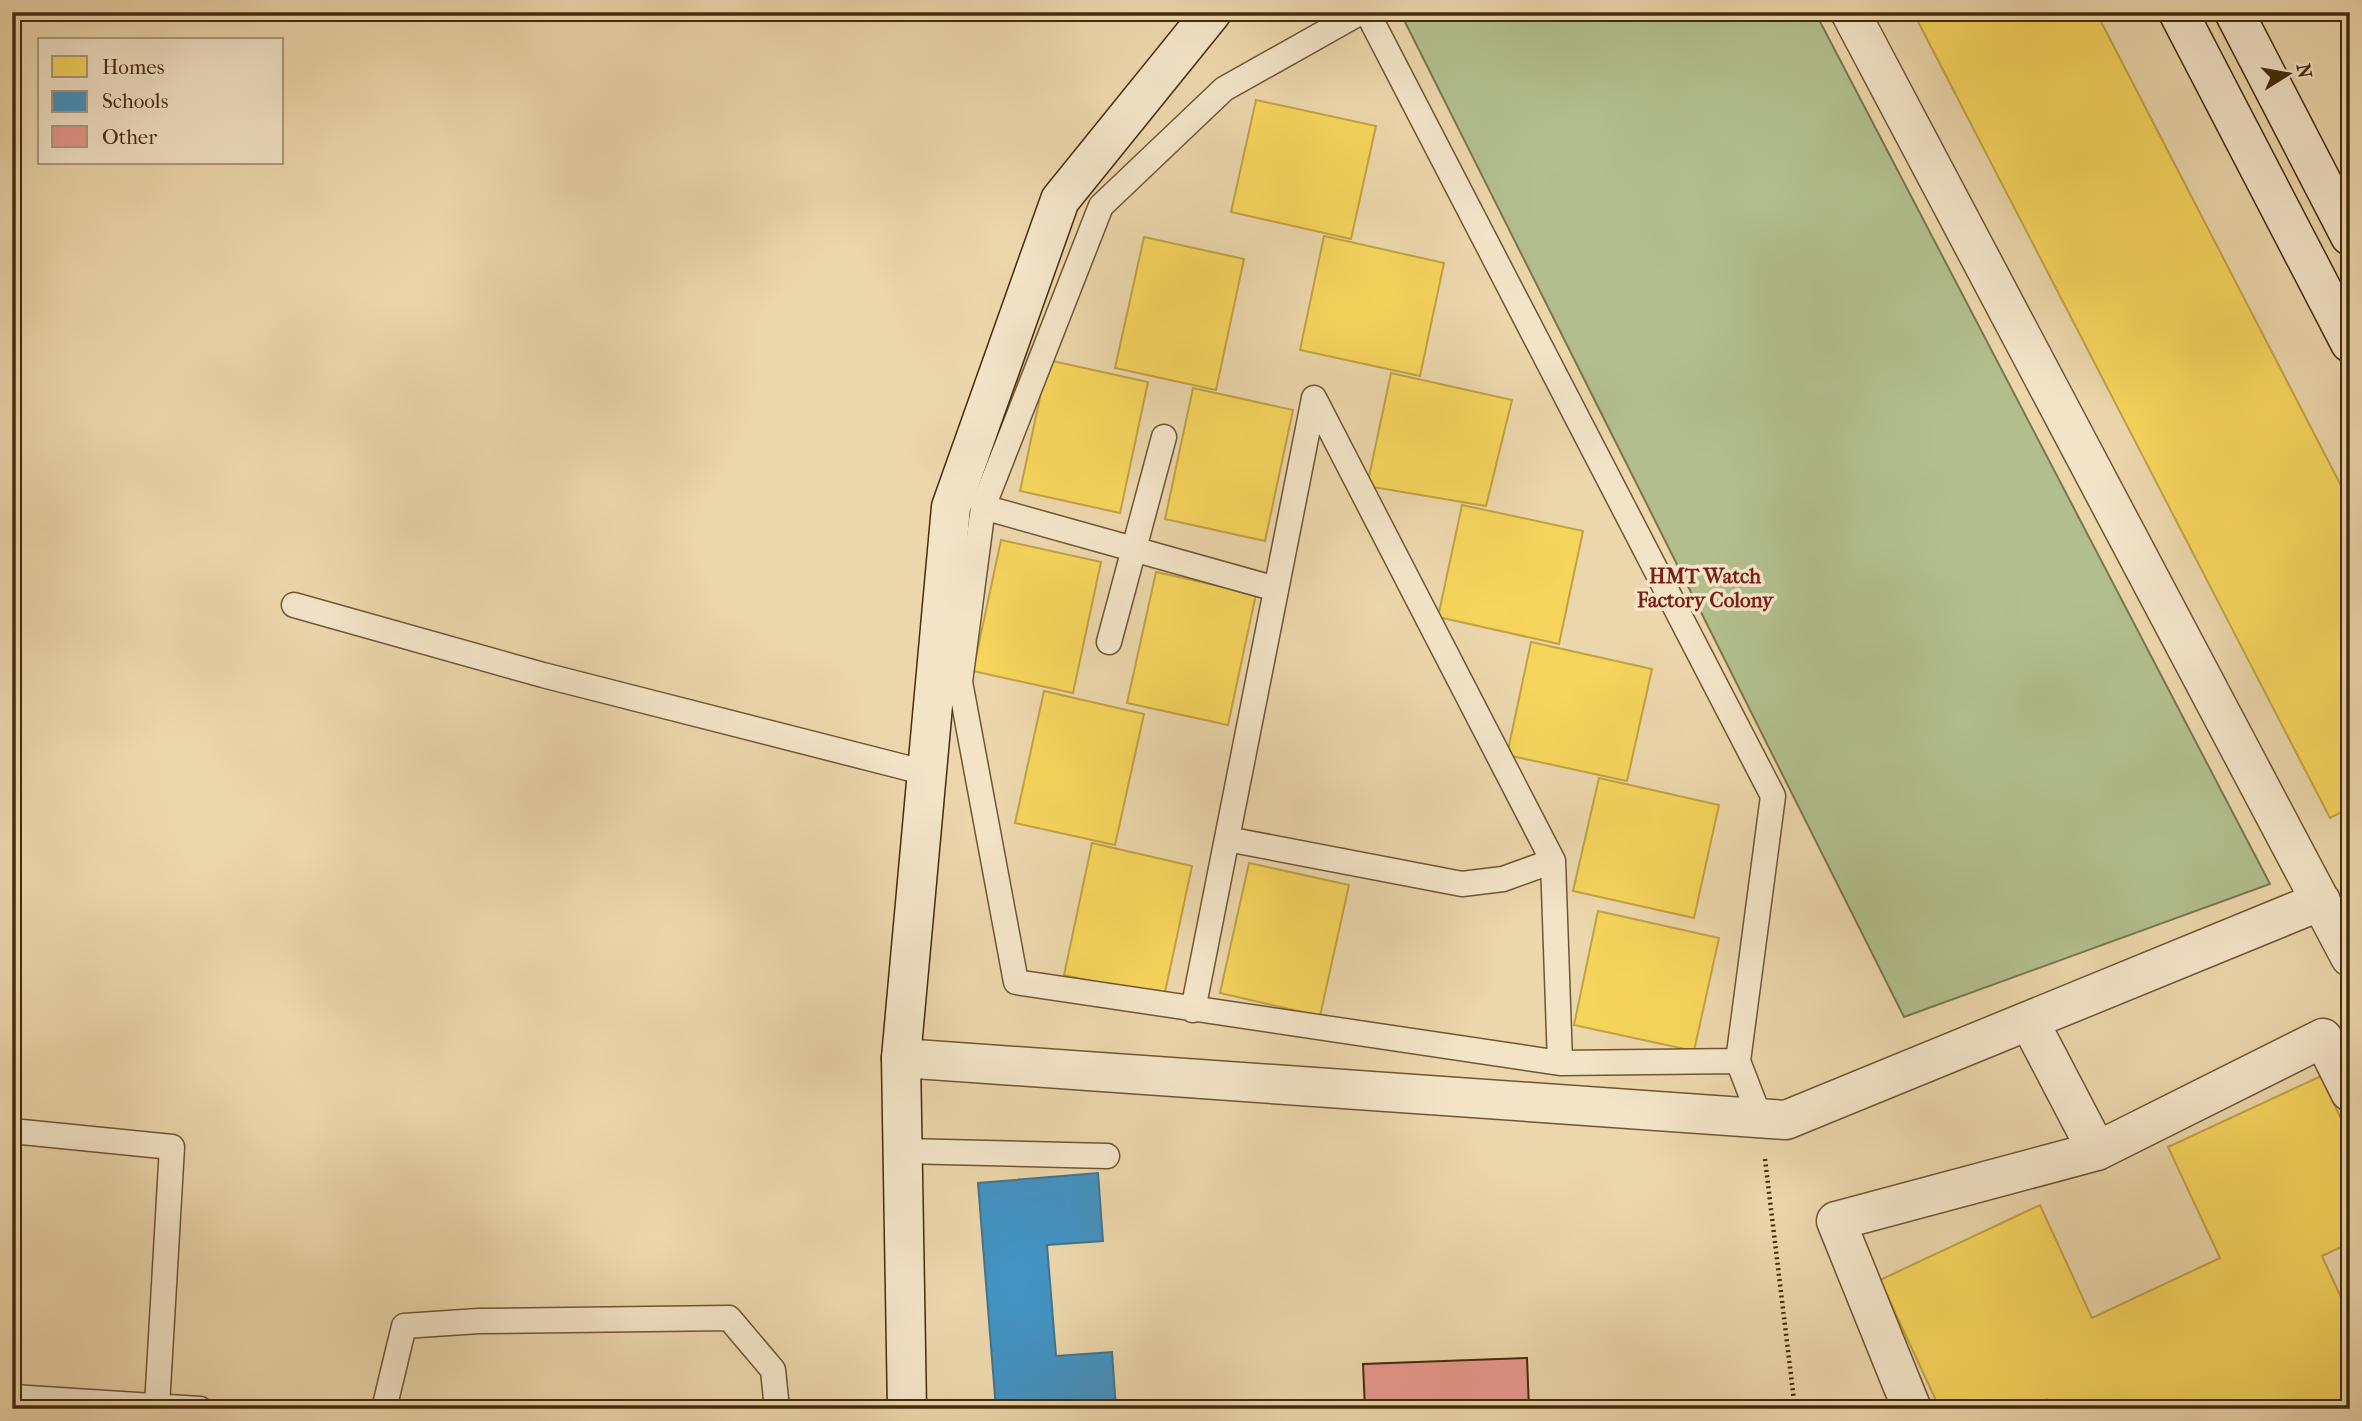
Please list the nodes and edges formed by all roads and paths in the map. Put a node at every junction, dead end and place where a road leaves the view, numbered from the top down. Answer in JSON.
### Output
{"nodes":[{"id":1,"x":1212,"y":12,"type":"edge"},
{"id":2,"x":1361,"y":12,"type":"edge"},
{"id":3,"x":1367,"y":12,"type":"edge"},
{"id":4,"x":1850,"y":12,"type":"edge"},
{"id":5,"x":2178,"y":12,"type":"edge"},
{"id":6,"x":2234,"y":12,"type":"edge"},
{"id":7,"x":2317,"y":173,"type":"junction"},
{"id":8,"x":2272,"y":195,"type":"junction"},
{"id":9,"x":2350,"y":236,"type":"edge"},
{"id":10,"x":2350,"y":343,"type":"edge"},
{"id":11,"x":1164,"y":438,"type":"dead end"},
{"id":12,"x":984,"y":507,"type":"junction"},
{"id":13,"x":1134,"y":549,"type":"junction"},
{"id":14,"x":1276,"y":589,"type":"junction"},
{"id":15,"x":293,"y":605,"type":"dead end"},
{"id":16,"x":1109,"y":642,"type":"dead end"},
{"id":17,"x":927,"y":774,"type":"junction"},
{"id":18,"x":1227,"y":839,"type":"junction"},
{"id":19,"x":1553,"y":862,"type":"junction"},
{"id":20,"x":2321,"y":901,"type":"junction"},
{"id":21,"x":2350,"y":957,"type":"edge"},
{"id":22,"x":1192,"y":1010,"type":"junction"},
{"id":23,"x":2029,"y":1021,"type":"junction"},
{"id":24,"x":901,"y":1058,"type":"junction"},
{"id":25,"x":1738,"y":1061,"type":"junction"},
{"id":26,"x":1560,"y":1063,"type":"junction"},
{"id":27,"x":2350,"y":1092,"type":"edge"},
{"id":28,"x":1760,"y":1118,"type":"junction"},
{"id":29,"x":12,"y":1131,"type":"edge"},
{"id":30,"x":903,"y":1151,"type":"junction"},
{"id":31,"x":2097,"y":1151,"type":"junction"},
{"id":32,"x":1107,"y":1156,"type":"dead end"},
{"id":33,"x":12,"y":1397,"type":"edge"},
{"id":34,"x":157,"y":1406,"type":"junction"},
{"id":35,"x":200,"y":1409,"type":"edge"},
{"id":36,"x":384,"y":1409,"type":"edge"},
{"id":37,"x":777,"y":1409,"type":"edge"},
{"id":38,"x":907,"y":1409,"type":"edge"},
{"id":39,"x":1795,"y":1409,"type":"edge"},
{"id":40,"x":1912,"y":1409,"type":"edge"}],
"edges":[{"from":1,"to":17,"type":"street"},
{"from":2,"to":12,"type":"lane"},
{"from":3,"to":25,"type":"lane"},
{"from":4,"to":20,"type":"street"},
{"from":5,"to":8,"type":"street"},
{"from":6,"to":7,"type":"street"},
{"from":7,"to":8,"type":"street"},
{"from":7,"to":9,"type":"street"},
{"from":8,"to":10,"type":"street"},
{"from":11,"to":13,"type":"lane"},
{"from":12,"to":13,"type":"lane"},
{"from":12,"to":22,"type":"lane"},
{"from":13,"to":14,"type":"lane"},
{"from":13,"to":16,"type":"lane"},
{"from":14,"to":18,"type":"lane"},
{"from":14,"to":19,"type":"lane"},
{"from":15,"to":17,"type":"lane"},
{"from":17,"to":24,"type":"street"},
{"from":18,"to":19,"type":"lane"},
{"from":18,"to":22,"type":"lane"},
{"from":19,"to":26,"type":"lane"},
{"from":20,"to":21,"type":"street"},
{"from":20,"to":23,"type":"street"},
{"from":22,"to":26,"type":"lane"},
{"from":23,"to":28,"type":"street"},
{"from":23,"to":31,"type":"street"},
{"from":24,"to":28,"type":"street"},
{"from":24,"to":30,"type":"street"},
{"from":25,"to":26,"type":"lane"},
{"from":25,"to":28,"type":"lane"},
{"from":27,"to":31,"type":"street"},
{"from":28,"to":39,"type":"path"},
{"from":29,"to":34,"type":"lane"},
{"from":30,"to":32,"type":"lane"},
{"from":30,"to":38,"type":"street"},
{"from":31,"to":40,"type":"street"},
{"from":33,"to":34,"type":"lane"},
{"from":34,"to":35,"type":"lane"},
{"from":36,"to":37,"type":"lane"}]}
